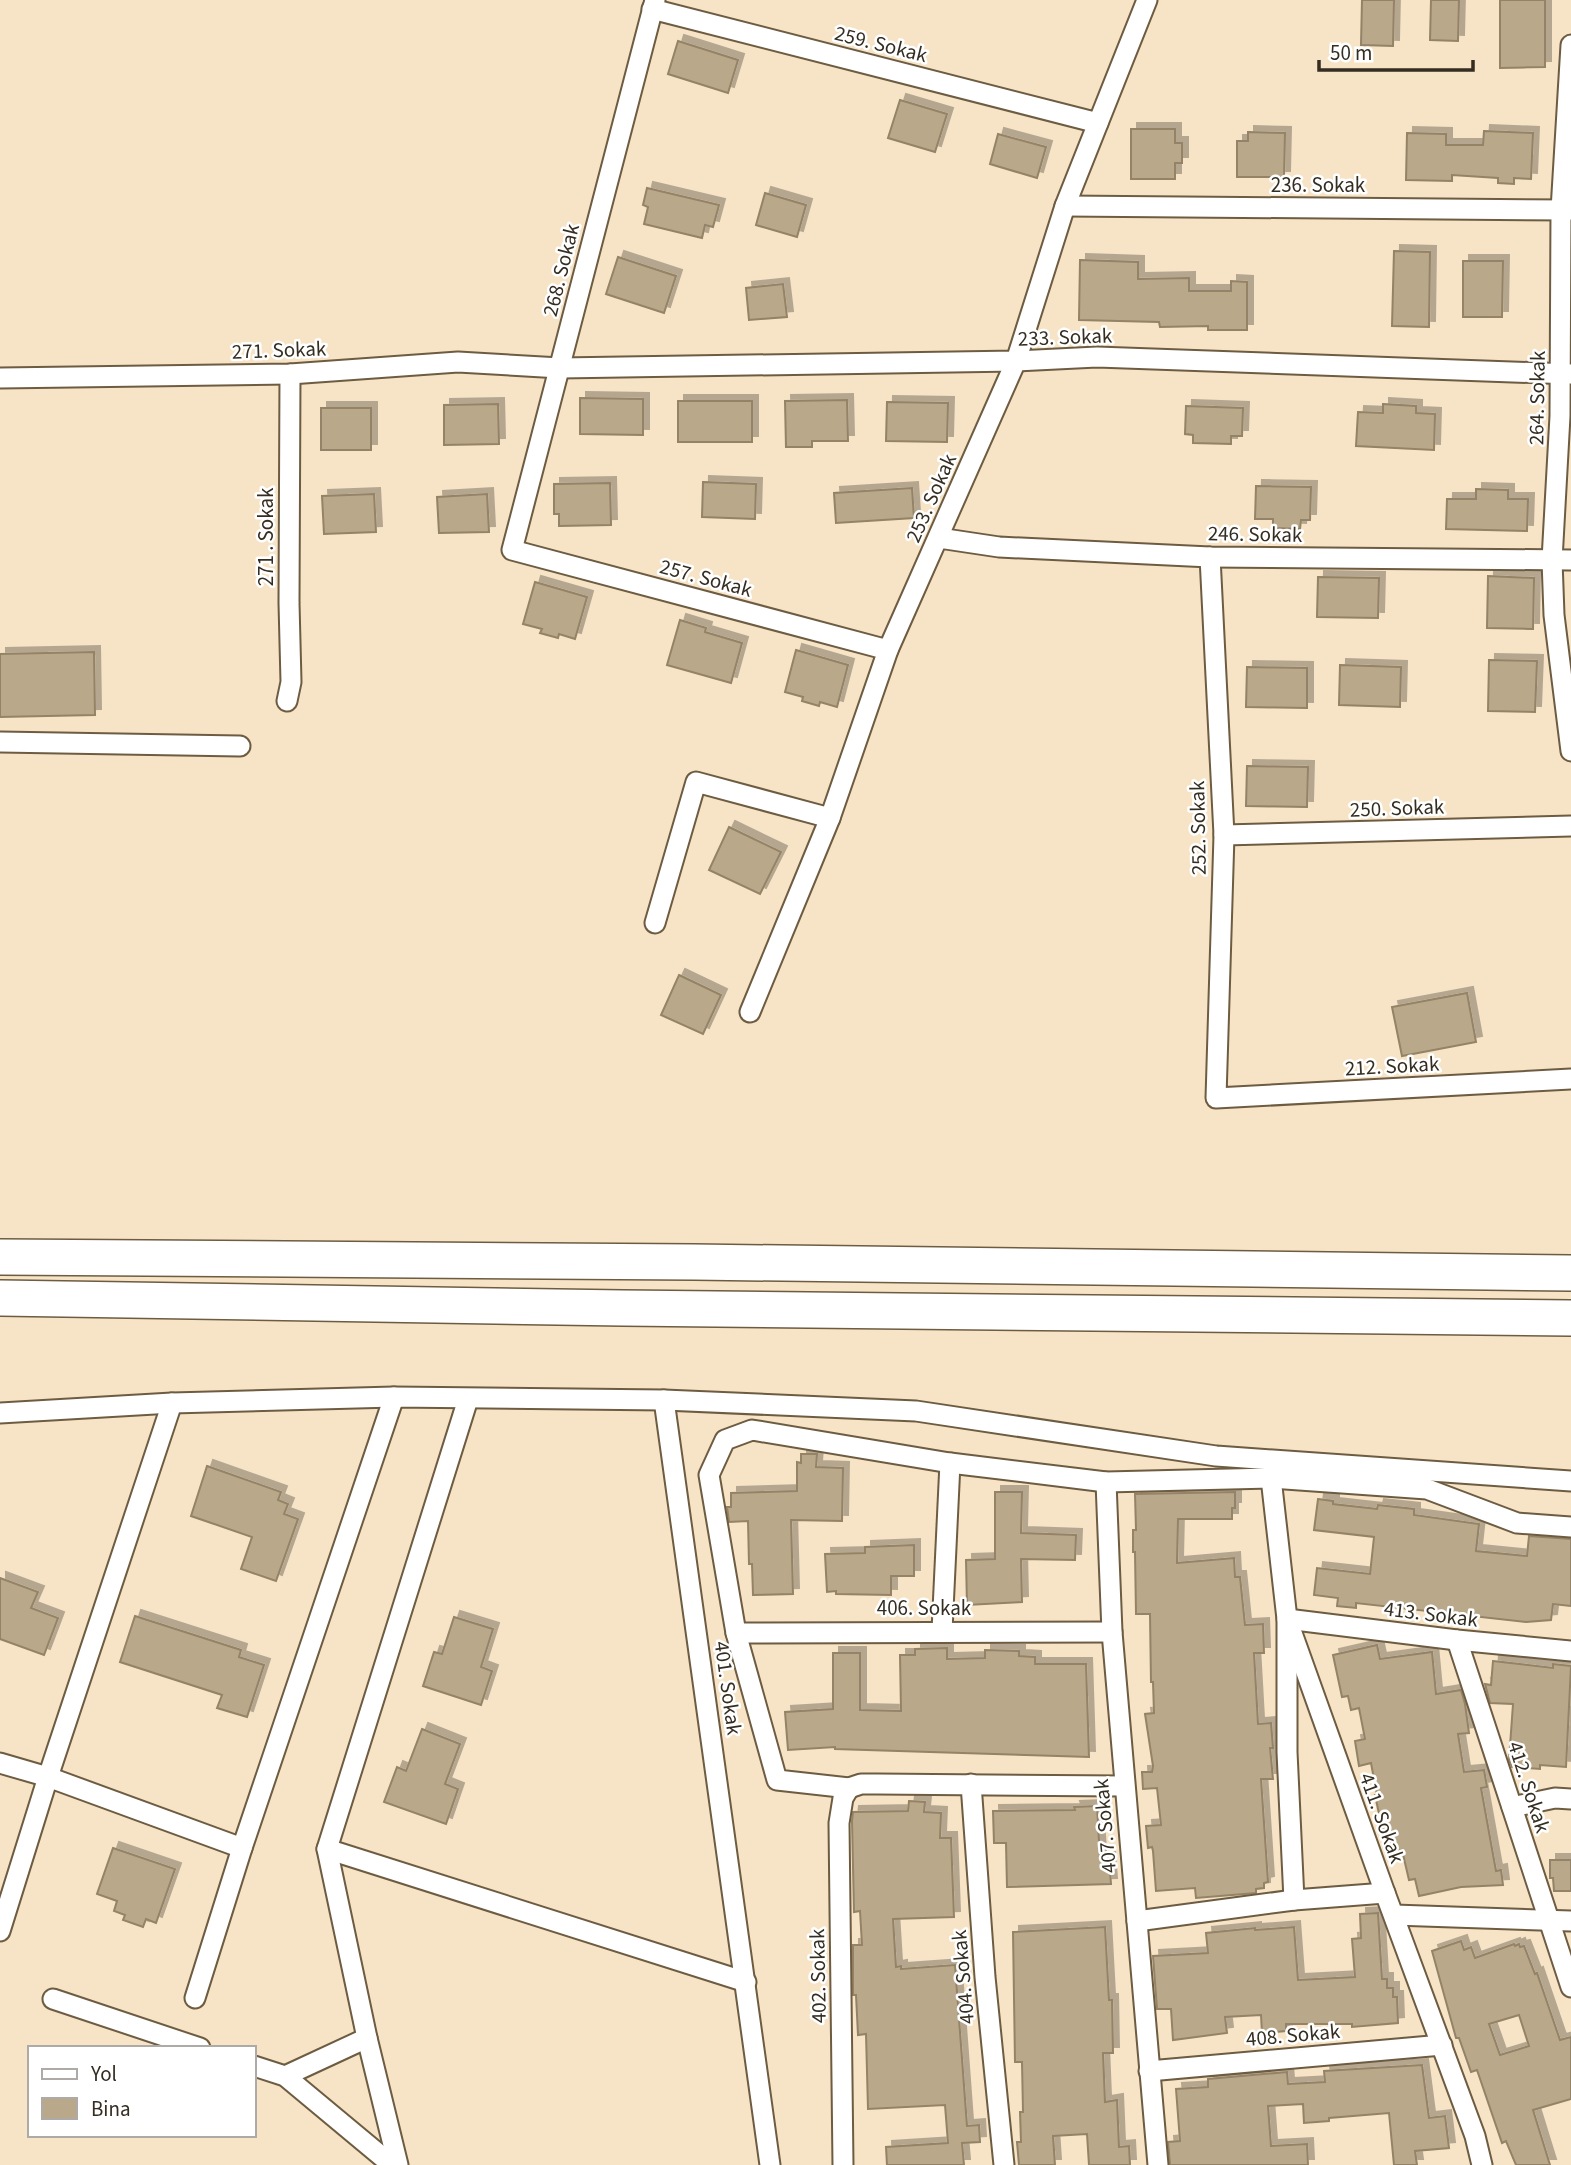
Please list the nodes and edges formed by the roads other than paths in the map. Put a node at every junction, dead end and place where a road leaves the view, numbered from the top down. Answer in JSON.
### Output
{"nodes":[{"id":1,"x":1147,"y":0,"type":"edge"},
{"id":2,"x":653,"y":4,"type":"edge"},
{"id":3,"x":1571,"y":45,"type":"edge"},
{"id":4,"x":1098,"y":123,"type":"junction"},
{"id":5,"x":1065,"y":206,"type":"junction"},
{"id":6,"x":1566,"y":210,"type":"edge"},
{"id":7,"x":1016,"y":361,"type":"junction"},
{"id":8,"x":560,"y":368,"type":"junction"},
{"id":9,"x":290,"y":374,"type":"junction"},
{"id":10,"x":1565,"y":374,"type":"edge"},
{"id":11,"x":0,"y":378,"type":"edge"},
{"id":12,"x":939,"y":538,"type":"junction"},
{"id":13,"x":512,"y":550,"type":"joint"},
{"id":14,"x":1210,"y":557,"type":"junction"},
{"id":15,"x":1561,"y":560,"type":"edge"},
{"id":16,"x":888,"y":650,"type":"junction"},
{"id":17,"x":287,"y":701,"type":"dead end"},
{"id":18,"x":0,"y":742,"type":"edge"},
{"id":19,"x":240,"y":746,"type":"dead end"},
{"id":20,"x":1571,"y":751,"type":"edge"},
{"id":21,"x":830,"y":818,"type":"junction"},
{"id":22,"x":1571,"y":826,"type":"edge"},
{"id":23,"x":1223,"y":835,"type":"junction"},
{"id":24,"x":655,"y":923,"type":"dead end"},
{"id":25,"x":750,"y":1012,"type":"dead end"},
{"id":26,"x":1571,"y":1079,"type":"edge"},
{"id":27,"x":1216,"y":1098,"type":"joint"},
{"id":28,"x":0,"y":1258,"type":"edge"},
{"id":29,"x":1571,"y":1273,"type":"edge"},
{"id":30,"x":0,"y":1298,"type":"edge"},
{"id":31,"x":1571,"y":1318,"type":"edge"},
{"id":32,"x":394,"y":1397,"type":"junction"},
{"id":33,"x":468,"y":1399,"type":"junction"},
{"id":34,"x":664,"y":1400,"type":"junction"},
{"id":35,"x":172,"y":1403,"type":"junction"},
{"id":36,"x":0,"y":1413,"type":"edge"},
{"id":37,"x":950,"y":1463,"type":"junction"},
{"id":38,"x":1271,"y":1478,"type":"junction"},
{"id":39,"x":1571,"y":1481,"type":"edge"},
{"id":40,"x":1106,"y":1482,"type":"junction"},
{"id":41,"x":1571,"y":1527,"type":"edge"},
{"id":42,"x":1287,"y":1619,"type":"junction"},
{"id":43,"x":942,"y":1631,"type":"junction"},
{"id":44,"x":1112,"y":1632,"type":"junction"},
{"id":45,"x":736,"y":1633,"type":"junction"},
{"id":46,"x":1457,"y":1640,"type":"junction"},
{"id":47,"x":1571,"y":1651,"type":"edge"},
{"id":48,"x":0,"y":1763,"type":"edge"},
{"id":49,"x":48,"y":1777,"type":"junction"},
{"id":50,"x":971,"y":1784,"type":"junction"},
{"id":51,"x":1124,"y":1786,"type":"junction"},
{"id":52,"x":849,"y":1788,"type":"junction"},
{"id":53,"x":1571,"y":1799,"type":"edge"},
{"id":54,"x":1512,"y":1807,"type":"junction"},
{"id":55,"x":242,"y":1848,"type":"junction"},
{"id":56,"x":327,"y":1849,"type":"junction"},
{"id":57,"x":1385,"y":1893,"type":"junction"},
{"id":58,"x":1294,"y":1900,"type":"junction"},
{"id":59,"x":1394,"y":1915,"type":"junction"},
{"id":60,"x":1549,"y":1920,"type":"junction"},
{"id":61,"x":1137,"y":1921,"type":"junction"},
{"id":62,"x":1571,"y":1921,"type":"edge"},
{"id":63,"x":0,"y":1931,"type":"edge"},
{"id":64,"x":746,"y":1982,"type":"junction"},
{"id":65,"x":1571,"y":1987,"type":"edge"},
{"id":66,"x":195,"y":1998,"type":"dead end"},
{"id":67,"x":53,"y":1999,"type":"dead end"},
{"id":68,"x":367,"y":2038,"type":"junction"},
{"id":69,"x":1442,"y":2045,"type":"junction"},
{"id":70,"x":194,"y":2046,"type":"edge"},
{"id":71,"x":256,"y":2067,"type":"edge"},
{"id":72,"x":1149,"y":2071,"type":"junction"},
{"id":73,"x":285,"y":2076,"type":"junction"},
{"id":74,"x":392,"y":2165,"type":"edge"},
{"id":75,"x":398,"y":2165,"type":"edge"},
{"id":76,"x":770,"y":2165,"type":"edge"},
{"id":77,"x":843,"y":2165,"type":"edge"},
{"id":78,"x":1004,"y":2165,"type":"edge"},
{"id":79,"x":1158,"y":2165,"type":"edge"},
{"id":80,"x":1482,"y":2165,"type":"edge"}],
"edges":[{"from":1,"to":4,"type":"street","name":"253. Sokak"},
{"from":2,"to":4,"type":"street","name":"259. Sokak"},
{"from":2,"to":8,"type":"street","name":"268. Sokak"},
{"from":3,"to":6,"type":"street","name":"264. Sokak"},
{"from":4,"to":5,"type":"street","name":"253. Sokak"},
{"from":5,"to":6,"type":"street","name":"236. Sokak"},
{"from":5,"to":7,"type":"street","name":"253. Sokak"},
{"from":6,"to":10,"type":"street","name":"264. Sokak"},
{"from":7,"to":8,"type":"street","name":"233. Sokak"},
{"from":7,"to":10,"type":"street","name":"233. Sokak"},
{"from":7,"to":12,"type":"street","name":"253. Sokak"},
{"from":8,"to":9,"type":"street","name":"271. Sokak"},
{"from":8,"to":13,"type":"street","name":"268. Sokak"},
{"from":9,"to":11,"type":"street","name":"271. Sokak"},
{"from":9,"to":17,"type":"street","name":"271 . Sokak"},
{"from":10,"to":15,"type":"street","name":"264. Sokak"},
{"from":12,"to":14,"type":"street","name":"246. Sokak"},
{"from":12,"to":16,"type":"street","name":"253. Sokak"},
{"from":13,"to":16,"type":"street","name":"257. Sokak"},
{"from":14,"to":15,"type":"street","name":"246. Sokak"},
{"from":14,"to":23,"type":"street","name":"252. Sokak"},
{"from":15,"to":20,"type":"street","name":"264. Sokak"},
{"from":16,"to":21,"type":"street","name":"253. Sokak"},
{"from":18,"to":19,"type":"street"},
{"from":21,"to":24,"type":"street"},
{"from":21,"to":25,"type":"street","name":"253. Sokak"},
{"from":22,"to":23,"type":"street","name":"250. Sokak"},
{"from":23,"to":27,"type":"street","name":"252. Sokak"},
{"from":26,"to":27,"type":"street","name":"212. Sokak"},
{"from":28,"to":29,"type":"highway"},
{"from":30,"to":31,"type":"highway"},
{"from":32,"to":33,"type":"street"},
{"from":32,"to":35,"type":"street"},
{"from":32,"to":55,"type":"street"},
{"from":33,"to":34,"type":"street"},
{"from":33,"to":56,"type":"street"},
{"from":34,"to":39,"type":"street"},
{"from":34,"to":64,"type":"street","name":"401. Sokak"},
{"from":35,"to":36,"type":"street"},
{"from":35,"to":49,"type":"street"},
{"from":37,"to":40,"type":"street"},
{"from":37,"to":43,"type":"street"},
{"from":37,"to":45,"type":"street"},
{"from":38,"to":40,"type":"street"},
{"from":38,"to":41,"type":"street"},
{"from":38,"to":42,"type":"street","name":"411. Sokak"},
{"from":40,"to":44,"type":"street","name":"407. Sokak"},
{"from":42,"to":46,"type":"street","name":"413. Sokak"},
{"from":42,"to":57,"type":"street","name":"411. Sokak"},
{"from":42,"to":58,"type":"street"},
{"from":43,"to":44,"type":"street","name":"406. Sokak"},
{"from":43,"to":45,"type":"street","name":"406. Sokak"},
{"from":44,"to":51,"type":"street","name":"407. Sokak"},
{"from":45,"to":52,"type":"street"},
{"from":46,"to":47,"type":"street","name":"413. Sokak"},
{"from":46,"to":54,"type":"street","name":"412. Sokak"},
{"from":48,"to":49,"type":"street"},
{"from":49,"to":55,"type":"street"},
{"from":49,"to":63,"type":"street"},
{"from":50,"to":51,"type":"street"},
{"from":50,"to":52,"type":"street"},
{"from":50,"to":78,"type":"street","name":"404. Sokak"},
{"from":51,"to":61,"type":"street","name":"407. Sokak"},
{"from":52,"to":77,"type":"street","name":"402. Sokak"},
{"from":53,"to":54,"type":"street"},
{"from":54,"to":60,"type":"street","name":"412. Sokak"},
{"from":55,"to":66,"type":"street"},
{"from":56,"to":64,"type":"street"},
{"from":56,"to":68,"type":"street"},
{"from":57,"to":58,"type":"street"},
{"from":57,"to":59,"type":"street","name":"411. Sokak"},
{"from":58,"to":61,"type":"street"},
{"from":59,"to":60,"type":"street"},
{"from":59,"to":69,"type":"street","name":"411. Sokak"},
{"from":60,"to":62,"type":"street"},
{"from":60,"to":65,"type":"street","name":"412. Sokak"},
{"from":61,"to":72,"type":"street","name":"407. Sokak"},
{"from":64,"to":76,"type":"street","name":"401. Sokak"},
{"from":67,"to":70,"type":"street"},
{"from":68,"to":73,"type":"street"},
{"from":68,"to":75,"type":"street"},
{"from":69,"to":72,"type":"street","name":"408. Sokak"},
{"from":69,"to":80,"type":"street","name":"411. Sokak"},
{"from":71,"to":73,"type":"street"},
{"from":72,"to":79,"type":"street","name":"407. Sokak"},
{"from":73,"to":74,"type":"street"}]}
